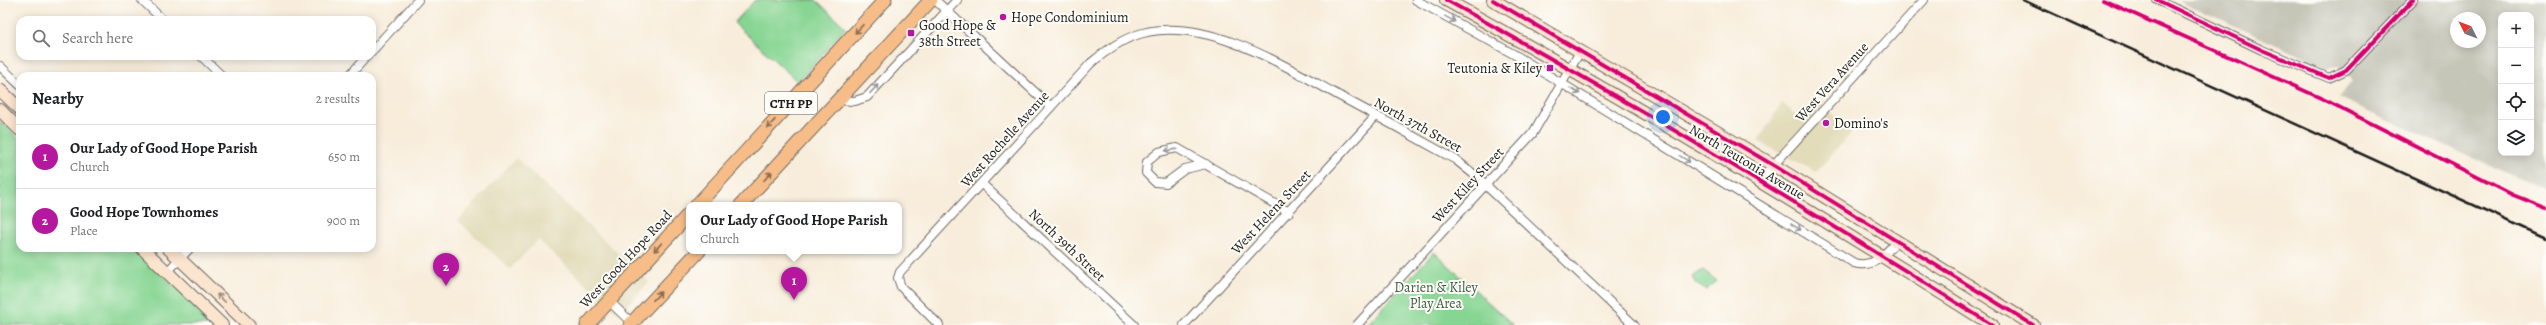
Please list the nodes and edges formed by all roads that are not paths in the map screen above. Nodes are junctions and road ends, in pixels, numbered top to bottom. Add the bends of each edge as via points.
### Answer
1 (142, 0) edge
2 (418, 0) edge
3 (886, 0) edge
4 (931, 0) edge
5 (935, 0) edge
6 (957, 0) edge
7 (1416, 0) edge
8 (1446, 0) edge
9 (1493, 0) edge
10 (1924, 0) edge
11 (2157, 0) edge
12 (2412, 0) edge
13 (947, 11) junction
14 (159, 16) edge
15 (1144, 33) joint
16 (376, 47) edge
17 (1581, 50) junction
18 (205, 60) edge
19 (363, 60) edge
20 (0, 66) edge
21 (1570, 68) junction
22 (218, 72) edge
23 (353, 72) edge
24 (16, 81) edge
25 (1562, 83) junction
26 (0, 90) edge
27 (838, 100) junction
28 (16, 105) edge
29 (1051, 107) junction
30 (0, 110) edge
31 (1376, 116) junction
32 (16, 125) edge
33 (1206, 164) junction
34 (1773, 165) junction
35 (1758, 182) junction
36 (982, 184) junction
37 (1486, 185) junction
38 (700, 202) edge
39 (744, 202) edge
40 (1289, 212) junction
41 (686, 217) edge
42 (1898, 240) junction
43 (146, 252) edge
44 (172, 252) edge
45 (186, 252) edge
46 (696, 254) edge
47 (1883, 256) junction
48 (180, 259) junction
49 (167, 272) junction
50 (609, 301) junction
51 (632, 324) edge
52 (222, 325) edge
53 (249, 325) edge
54 (587, 325) edge
55 (939, 325) edge
56 (1134, 325) edge
57 (1184, 325) edge
58 (1357, 325) edge
59 (1634, 325) edge
60 (1992, 325) edge
61 (2033, 325) edge

1 - 14 street
2 - 16 street
3 -> 38 main road, CTH PP
4 - 27 main road, CTH PP
5 - 13 street
6 - 13 street
7 -> 25 street, North Teutonia Avenue
8 - 21 main road, North Teutonia Avenue
9 - 17 main road, North Teutonia Avenue
10 - 34 street, West Vera Avenue
11 - 12 street via 2322,77 2332,77 2346,70
27 -> 13 street via 854,101 867,96
13 - 29 street
15 - 29 street, West Rochelle Avenue via 1116,43 1091,62
15 - 31 street, North 37th Street via 1173,31 1206,34 1263,55
17 - 21 street, West Kiley Street
17 - 34 main road, North Teutonia Avenue
18 - 22 street
19 - 23 street
20 - 24 street
21 - 25 street, West Kiley Street
21 - 35 main road, North Teutonia Avenue
25 - 37 street, West Kiley Street via 1533,133
25 -> 47 street, North Teutonia Avenue via 1854,263 1864,266
26 - 28 main road
39 -> 27 main road, CTH PP
29 - 36 street, West Rochelle Avenue
30 - 32 main road
31 - 37 street, North 37th Street via 1456,160
31 - 40 street, West Helena Street
33 -> 33 street via 1177,148 1159,152 1148,162 1146,173 1155,182 1166,183 1185,169
33 - 40 street
34 - 35 street, West Vera Avenue
34 - 42 main road, North Teutonia Avenue
35 - 47 main road, North Teutonia Avenue
36 - 55 street, West Rochelle Avenue via 907,264 898,278 907,295
36 - 56 street, North 39th Street
37 - 58 street, West Kiley Street
37 - 59 street, North 37th Street
40 - 57 street, West Helena Street
41 -> 50 main road, West Good Hope Road
42 - 47 street
42 - 61 main road, North Teutonia Avenue
43 - 49 main road
44 - 48 main road
45 - 48 street
51 -> 46 main road
47 - 60 main road, North Teutonia Avenue
48 - 49 street
53 -> 48 main road
49 - 52 main road
50 - 51 street
50 - 54 main road, West Good Hope Road

